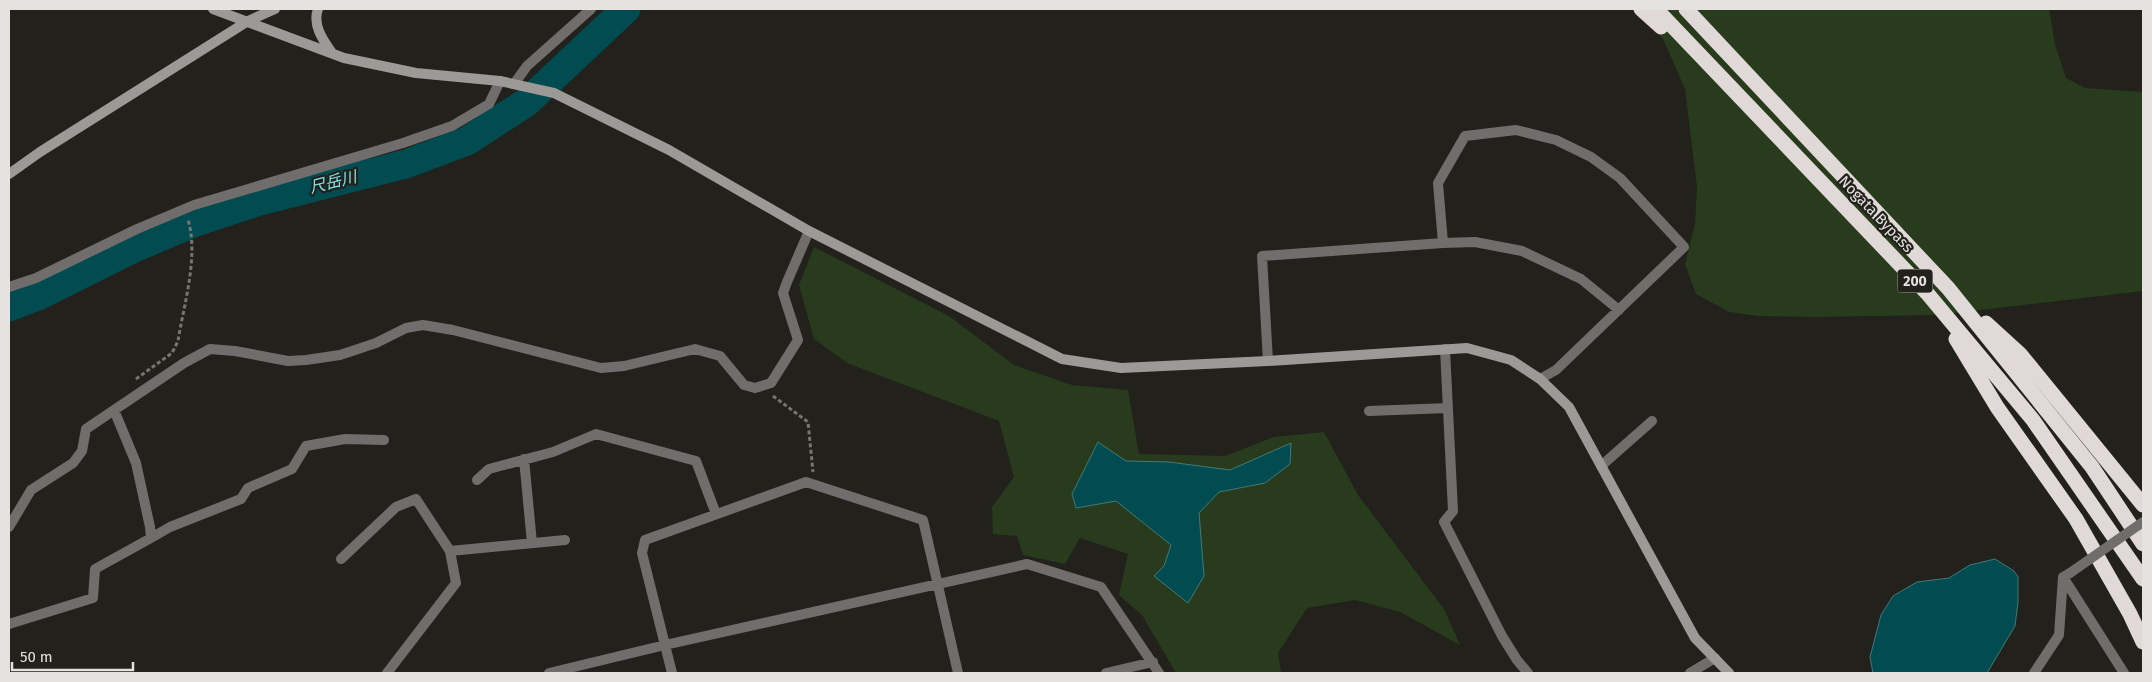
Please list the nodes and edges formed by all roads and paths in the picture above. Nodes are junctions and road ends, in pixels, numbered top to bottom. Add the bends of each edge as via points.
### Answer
1 (213, 9) edge
2 (275, 9) edge
3 (318, 9) edge
4 (591, 9) edge
5 (1641, 9) edge
6 (1656, 9) edge
7 (1686, 9) edge
8 (1696, 9) edge
9 (248, 21) junction
10 (332, 53) junction
11 (500, 81) junction
12 (516, 84) junction
13 (1758, 86) junction
14 (1737, 95) junction
15 (9, 174) edge
16 (809, 231) junction
17 (193, 233) dead end
18 (1443, 244) junction
19 (9, 287) edge
20 (1948, 288) junction
21 (1927, 293) junction
22 (1619, 310) junction
23 (1445, 349) junction
24 (1268, 361) junction
25 (1540, 378) junction
26 (134, 382) dead end
27 (760, 387) junction
28 (1448, 408) junction
29 (114, 410) junction
30 (1369, 411) dead end
31 (1652, 421) dead end
32 (384, 440) dead end
33 (524, 459) junction
34 (1601, 466) junction
35 (477, 480) dead end
36 (814, 485) junction
37 (2143, 505) edge
38 (716, 514) junction
39 (2143, 522) edge
40 (9, 527) edge
41 (150, 538) junction
42 (565, 540) dead end
43 (532, 543) junction
44 (2143, 544) edge
45 (450, 551) junction
46 (341, 559) dead end
47 (2066, 575) junction
48 (2143, 578) edge
49 (938, 584) junction
50 (9, 624) edge
51 (2143, 642) edge
52 (665, 645) junction
53 (1715, 658) junction
54 (1153, 662) junction
55 (387, 673) edge
56 (549, 673) edge
57 (672, 673) edge
58 (958, 673) edge
59 (1106, 673) edge
60 (1159, 673) edge
61 (1528, 673) edge
62 (1690, 673) edge
63 (1729, 673) edge
64 (2034, 673) edge
65 (2124, 673) edge

1 - 9 street
2 - 9 street
3 - 10 street via 319,34
4 - 12 street via 527,66
5 - 14 highway
6 - 14 highway, Nogata Bypass / 200
7 - 13 highway, Nogata Bypass / 200
8 - 13 highway
9 - 10 street
9 - 15 street
10 - 11 street via 416,73
11 - 12 street
11 - 19 street via 489,104 452,126 194,205 36,278
12 - 16 street via 554,93 669,150
13 - 20 highway, Nogata Bypass / 200
14 - 21 highway, Nogata Bypass / 200
16 - 24 street via 1062,359 1121,368
16 - 27 street via 784,294 798,340 771,383
17 - 26 path via 178,341 172,353 139,375
18 - 22 street via 1475,242 1522,251 1581,279
18 - 22 street via 1438,183 1465,136 1516,130 1556,140 1591,157 1620,178 1684,247
18 - 24 street via 1262,256
20 - 37 highway via 2020,354
20 - 44 highway, Nogata Bypass / 200 via 2092,467
21 - 48 highway, Nogata Bypass / 200 via 2033,420
21 - 51 highway via 1997,406 2076,519
22 - 25 street via 1556,370
23 - 24 street
23 - 25 street via 1467,348 1511,360
23 - 28 street
25 - 34 street via 1568,407
27 - 29 street via 744,385 720,356 695,349 624,366 601,368 423,325 406,328 376,343 340,355 306,360 210,350 184,363
27 - 36 path via 808,422
28 - 30 street
28 - 61 street via 1453,511 1444,522 1502,636
29 - 40 street via 86,429 82,451 73,463 31,490
29 - 41 street via 136,463
31 - 34 street
32 - 41 street via 345,438 306,446 292,469 248,488 241,499
33 - 35 street via 489,469
33 - 38 street via 553,452 596,434 696,461
33 - 43 street
34 - 53 street via 1695,638
36 - 38 street via 806,482
36 - 49 street via 923,520
38 - 52 street via 645,540 642,553
39 - 47 street, bridge
41 - 50 street via 95,568 93,598
42 - 43 street
43 - 45 street
45 - 46 street via 416,499 396,508
45 - 55 street via 456,583
47 - 64 street via 2059,635
47 - 65 street
49 - 52 street
49 - 54 street via 1027,564 1101,587
49 - 58 street
52 - 56 street
52 - 57 street
53 - 62 street
53 - 63 street
54 - 59 street
54 - 60 street

